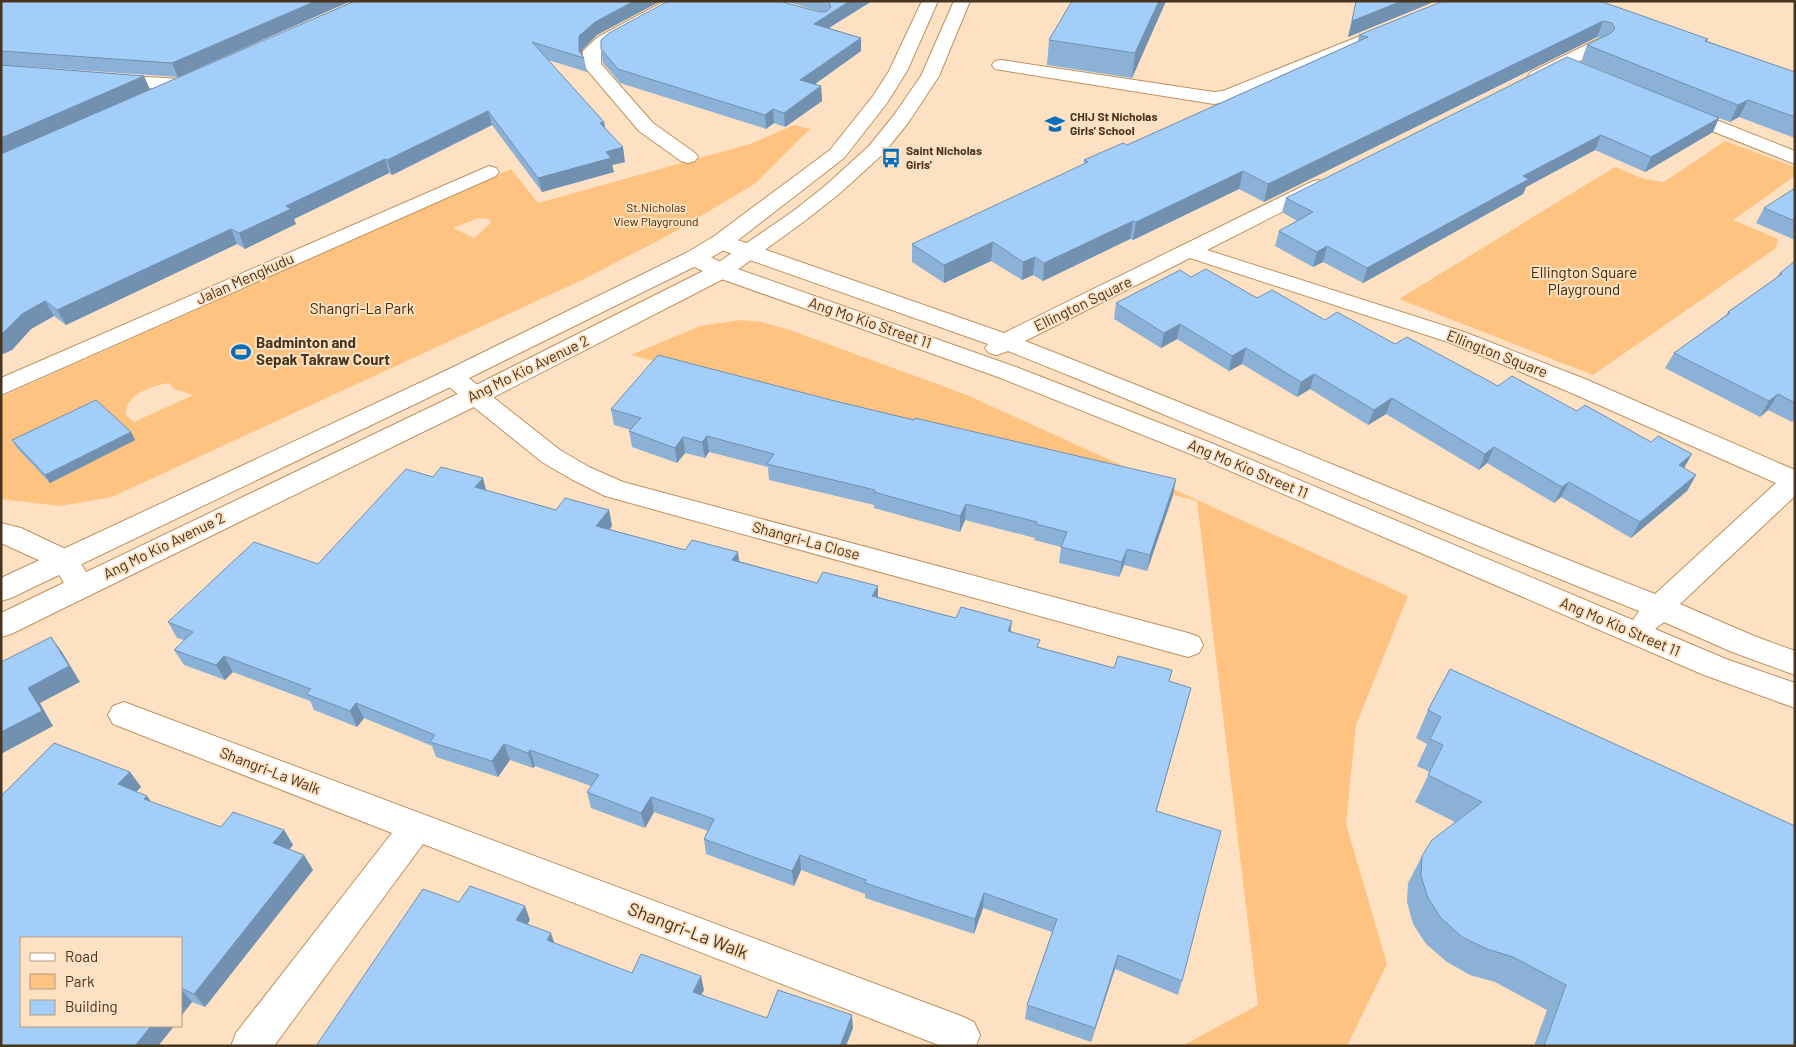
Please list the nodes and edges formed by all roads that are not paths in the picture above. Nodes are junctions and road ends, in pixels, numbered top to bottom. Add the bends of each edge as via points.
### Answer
1 (678, 1) edge
2 (930, 1) edge
3 (962, 1) edge
4 (1383, 32) edge
5 (1598, 44) edge
6 (1562, 63) junction
7 (1001, 65) dead end
8 (1587, 74) edge
9 (200, 77) edge
10 (96, 78) edge
11 (1522, 83) edge
12 (182, 86) junction
13 (146, 102) edge
14 (1668, 107) edge
15 (688, 157) dead end
16 (1795, 158) edge
17 (489, 172) dead end
18 (1338, 176) edge
19 (721, 242) junction
20 (1189, 251) junction
21 (747, 253) junction
22 (694, 258) junction
23 (721, 271) junction
24 (1005, 342) junction
25 (979, 362) junction
26 (452, 377) junction
27 (1, 387) edge
28 (474, 396) junction
29 (1795, 481) edge
30 (1, 534) edge
31 (64, 560) junction
32 (81, 586) junction
33 (1, 590) edge
34 (1659, 607) junction
35 (1, 626) edge
36 (1636, 634) junction
37 (1188, 645) dead end
38 (1795, 663) edge
39 (1795, 696) edge
40 (124, 715) dead end
41 (416, 827) junction
42 (961, 1034) dead end
43 (250, 1046) edge

1 - 15 street via 604,40 592,51 592,65 646,127
2 - 19 street, Ang Mo Kio Avenue 2 via 898,71 837,154
3 - 21 street, Ang Mo Kio Avenue 2 via 930,76 876,150 832,190
4 - 7 street via 1227,96 1214,98
5 - 6 street
6 - 8 street
6 - 11 street
9 - 12 street
10 - 12 street
12 - 13 street
14 - 16 street
17 - 27 street, Jalan Mengkudu
18 - 20 street, Ellington Square
19 - 21 street, Ang Mo Kio Street 11
19 - 22 street, Ang Mo Kio Avenue 2
20 - 24 street, Ellington Square
20 - 29 street, Ellington Square via 1456,337 1576,385
21 - 23 street, Ang Mo Kio Avenue 2
21 - 24 street, Ang Mo Kio Street 11
22 - 23 street, Ang Mo Kio Street 11
22 - 26 street, Ang Mo Kio Avenue 2
23 - 25 street, Ang Mo Kio Street 11
23 - 28 street, Ang Mo Kio Avenue 2
24 - 25 street, Ellington Square
24 - 34 street, Ang Mo Kio Street 11 via 1176,408 1495,543
25 - 36 street, Ang Mo Kio Street 11 via 1202,449
26 - 28 street, Shangri-La Close
26 - 31 street, Ang Mo Kio Avenue 2
28 - 32 street, Ang Mo Kio Avenue 2
28 - 37 street, Shangri-La Close via 551,456 614,489
29 - 34 street, Ellington Square
30 - 31 street via 11,535
31 - 32 street
31 - 33 street, Ang Mo Kio Avenue 2
32 - 35 street, Ang Mo Kio Avenue 2
34 - 36 street, Ellington Square
34 - 38 street, Ang Mo Kio Street 11
36 - 39 street, Ang Mo Kio Street 11
40 - 41 street, Shangri-La Walk
41 - 42 street, Shangri-La Walk
41 - 43 street

